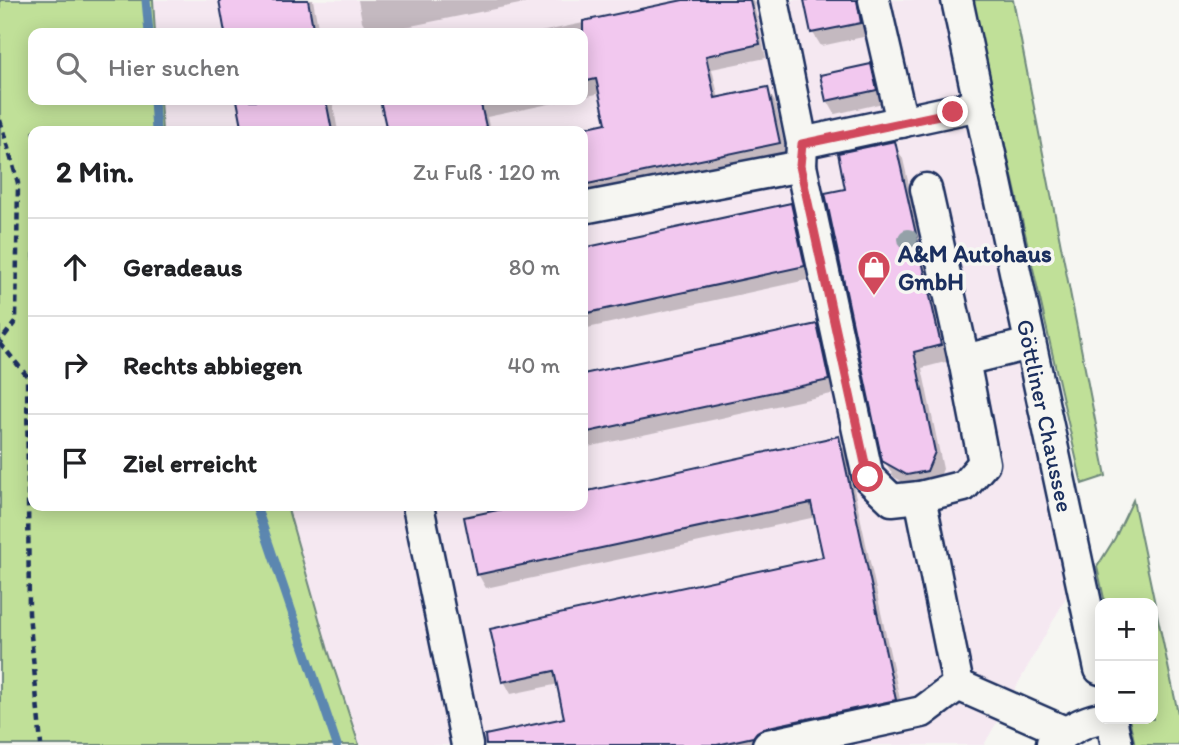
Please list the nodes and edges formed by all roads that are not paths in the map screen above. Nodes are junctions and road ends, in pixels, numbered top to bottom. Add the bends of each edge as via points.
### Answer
1 (773, 0) edge
2 (874, 0) edge
3 (957, 0) edge
4 (979, 105) junction
5 (902, 122) junction
6 (801, 155) junction
7 (926, 189) dead end
8 (588, 207) edge
9 (1030, 344) junction
10 (964, 360) junction
11 (920, 497) junction
12 (419, 511) edge
13 (1098, 661) edge
14 (958, 685) junction
15 (1095, 719) edge
16 (1112, 724) edge
17 (1058, 738) edge
18 (467, 745) edge
19 (768, 745) edge
20 (1117, 745) edge

1 - 6 street
2 - 5 street
3 - 4 street, Göttliner Chaussee
4 - 5 street
4 - 9 street, Göttliner Chaussee
5 - 6 street
6 - 8 street
6 - 11 street via 868,477 892,500
7 - 10 street
9 - 10 street
9 - 13 street, Göttliner Chaussee
10 - 11 street via 984,463 964,486
11 - 14 street
12 - 18 street
14 - 17 street
14 - 19 street via 922,712
15 - 17 street
16 - 20 street

